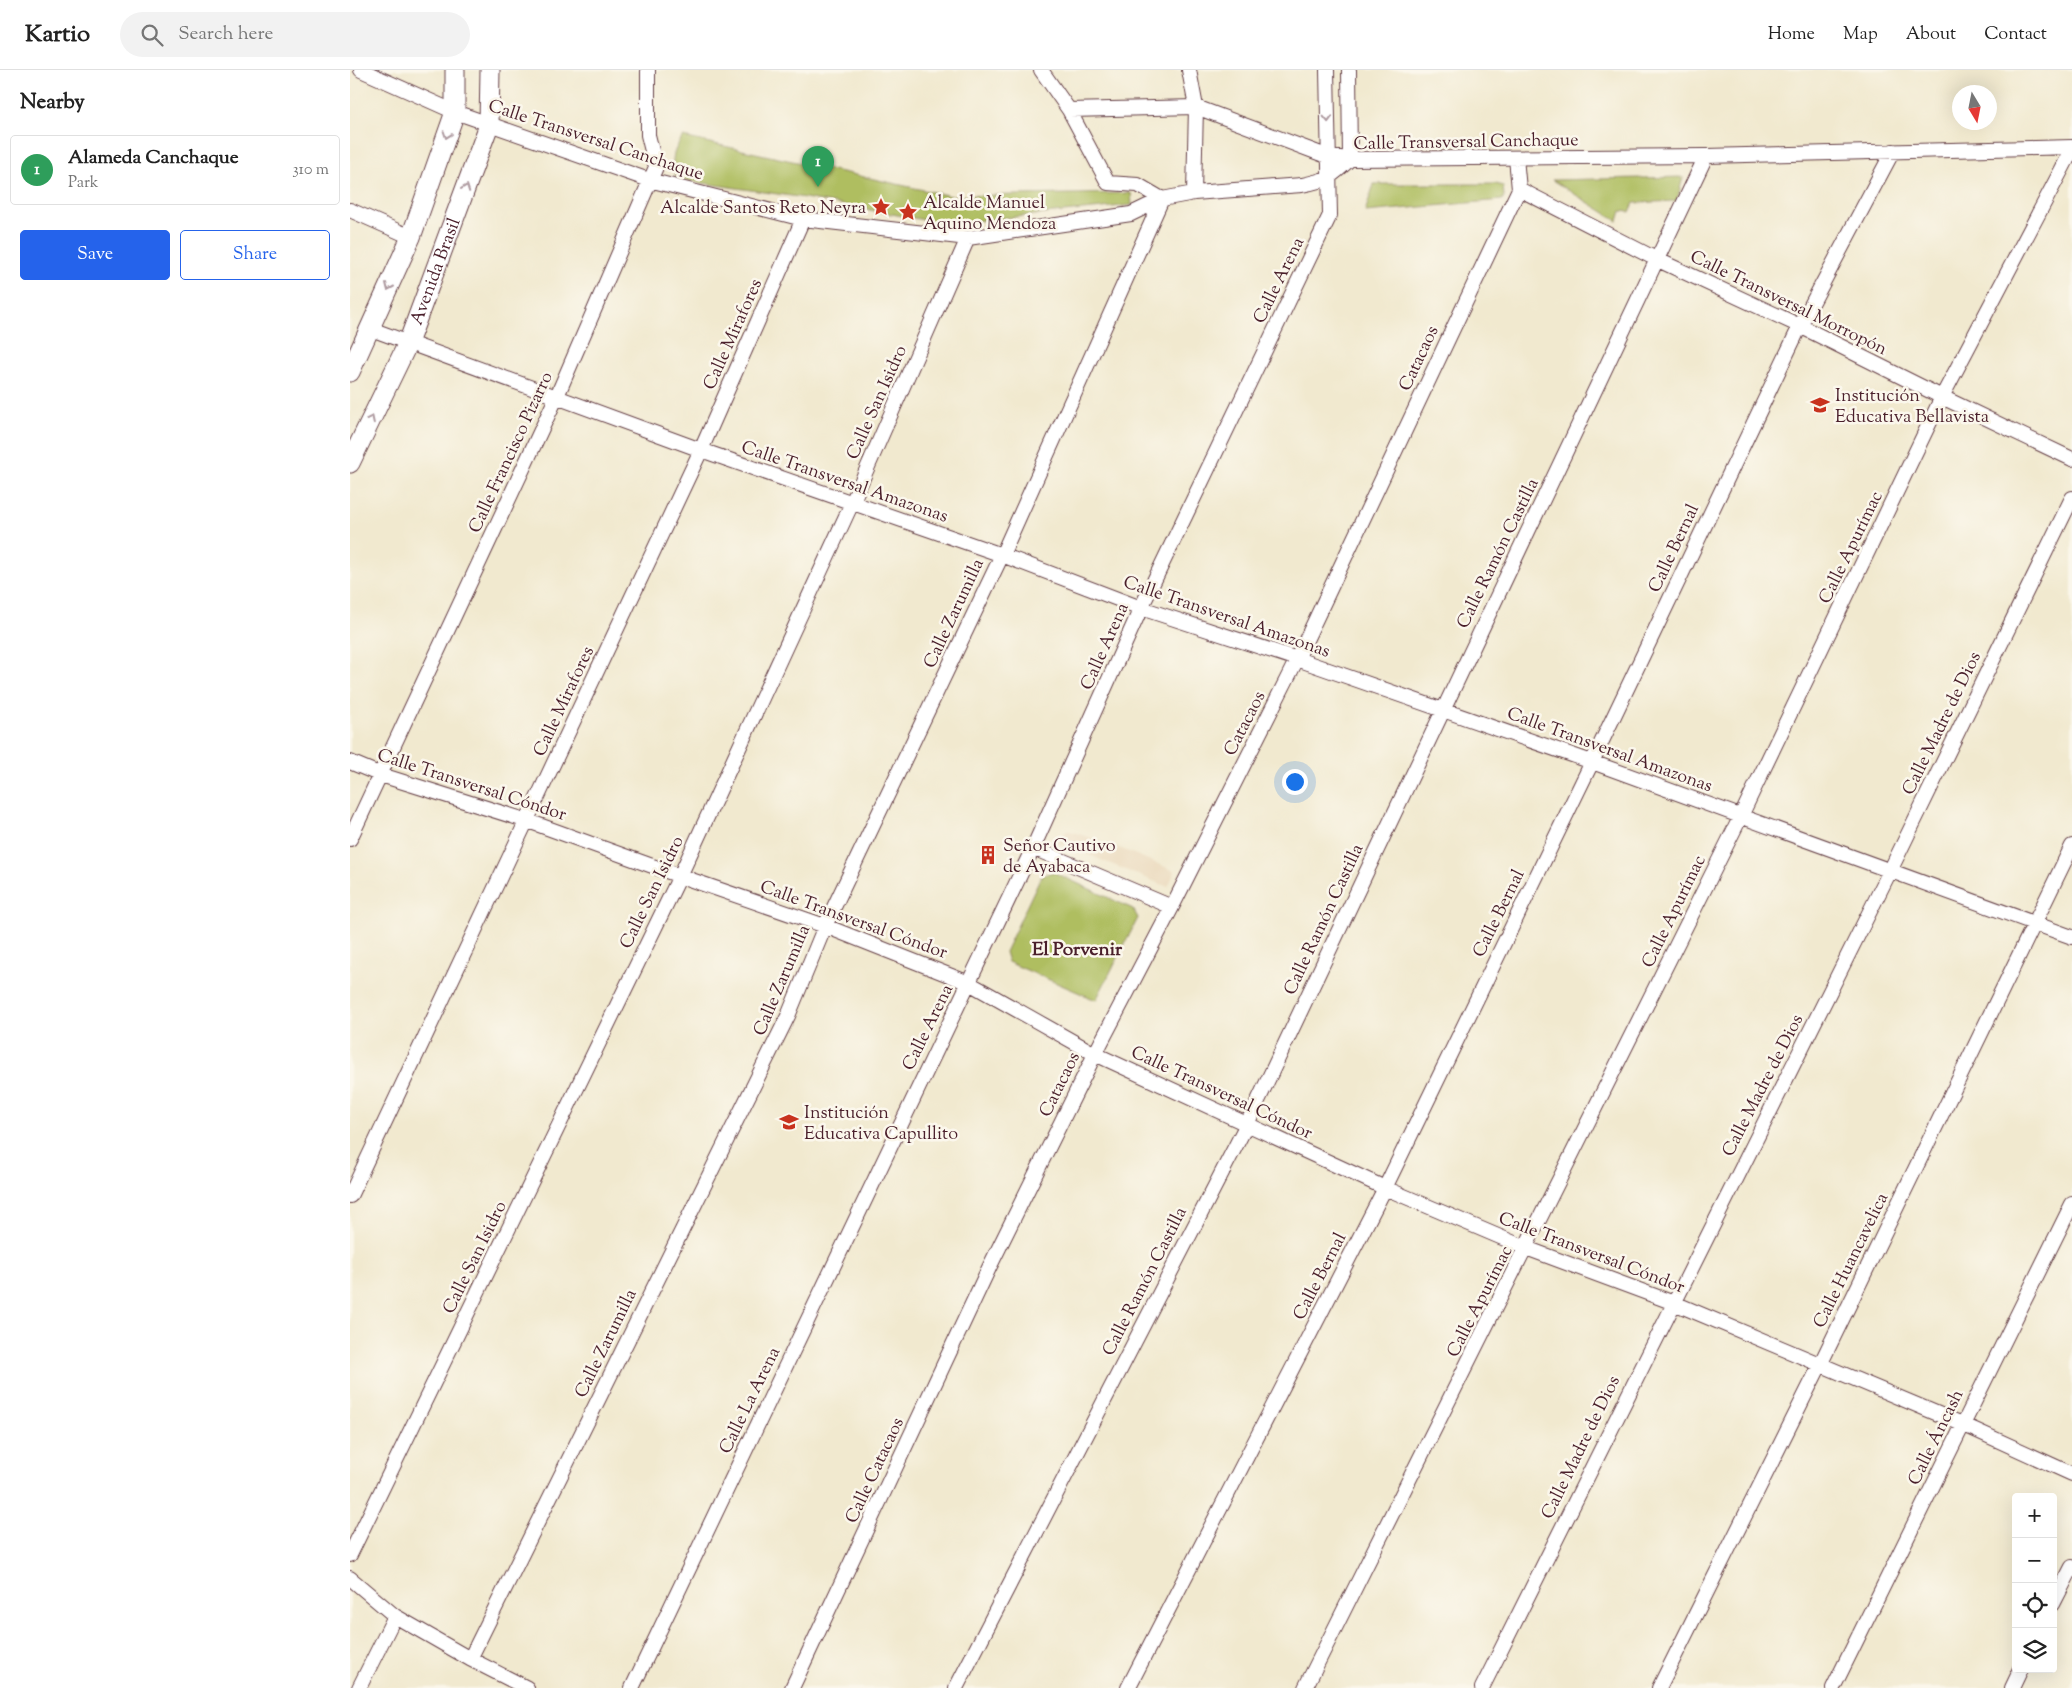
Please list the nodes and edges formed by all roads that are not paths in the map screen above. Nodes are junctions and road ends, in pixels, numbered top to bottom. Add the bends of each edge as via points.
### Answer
1 (361, 70) edge
2 (455, 70) edge
3 (490, 70) edge
4 (648, 70) edge
5 (1041, 70) edge
6 (1189, 70) edge
7 (1327, 70) edge
8 (1349, 70) edge
9 (1196, 107) junction
10 (1069, 110) junction
11 (455, 112) junction
12 (489, 125) junction
13 (2072, 149) edge
14 (1893, 152) junction
15 (1706, 156) junction
16 (1329, 157) junction
17 (1350, 158) junction
18 (1516, 158) junction
19 (1330, 178) junction
20 (649, 180) junction
21 (1519, 189) junction
22 (1194, 193) junction
23 (1162, 199) junction
24 (350, 210) edge
25 (804, 219) junction
26 (412, 237) junction
27 (968, 238) junction
28 (1658, 260) junction
29 (1800, 326) junction
30 (370, 329) junction
31 (408, 344) junction
32 (350, 372) edge
33 (557, 396) junction
34 (1942, 397) junction
35 (701, 450) junction
36 (2072, 458) edge
37 (350, 463) edge
38 (2072, 498) edge
39 (852, 503) junction
40 (1002, 554) junction
41 (1141, 608) junction
42 (1297, 658) junction
43 (1443, 709) junction
44 (350, 762) edge
45 (1592, 762) junction
46 (381, 775) junction
47 (1741, 816) junction
48 (528, 821) junction
49 (350, 839) edge
50 (2072, 846) edge
51 (1034, 848) junction
52 (1891, 869) junction
53 (680, 876) junction
54 (1172, 907) junction
55 (2033, 923) junction
56 (825, 926) junction
57 (2072, 937) edge
58 (969, 983) junction
59 (1095, 1054) junction
60 (1247, 1124) junction
61 (899, 1129) joint
62 (1385, 1188) junction
63 (350, 1196) edge
64 (2072, 1204) edge
65 (1526, 1248) junction
66 (989, 1268) joint
67 (1674, 1302) junction
68 (1820, 1365) junction
69 (1962, 1424) junction
70 (2072, 1474) edge
71 (350, 1555) edge
72 (2072, 1567) edge
73 (350, 1578) edge
74 (2057, 1596) edge
75 (395, 1616) junction
76 (470, 1659) junction
77 (2019, 1673) edge
78 (359, 1688) edge
79 (527, 1688) edge
80 (632, 1688) edge
81 (792, 1688) edge
82 (956, 1688) edge
83 (1128, 1688) edge
84 (1305, 1688) edge
85 (1482, 1688) edge
86 (1659, 1688) edge
87 (1833, 1688) edge
88 (2012, 1688) edge

1 - 11 street, Calle Transversal Canchaque
2 - 11 street, Avenida Brasil
3 - 12 street, Avenida Brasil
4 - 20 street, Calle Francisco Pizarro via 648,135 656,167
5 - 10 street
6 - 9 street
7 -> 16 street, Calle Arena
8 - 17 street
9 - 10 street
9 - 16 street
9 - 22 street
10 - 23 street via 1108,183 1138,184
11 - 12 street, Calle Transversal Canchaque
11 -> 26 street, Avenida Brasil
12 - 20 street, Calle Transversal Canchaque
31 -> 12 street, Avenida Brasil
13 - 14 street, Calle Transversal Canchaque
13 - 34 street, Calle Apurímac
14 - 15 street, Calle Transversal Canchaque
14 - 29 street, Calle Bernal
15 - 18 street, Calle Transversal Canchaque
15 - 28 street, Calle Ramón Castilla
16 - 17 street
16 - 19 street, Calle Arena
17 - 18 street, Calle Transversal Canchaque
17 - 19 street, Calle Transversal Canchaque
18 - 21 street
19 - 22 street, Calle Transversal Canchaque via 1302,185
19 - 41 street, Calle Arena via 1330,215
20 - 25 street, Calle Transversal Canchaque
20 - 33 street, Calle Francisco Pizarro
21 - 28 street, Calle Transversal Morropón
21 - 42 street, Catacaos
22 - 23 street, Calle Transversal Canchaque
23 - 27 street, Calle Transversal Canchaque via 1130,214
23 - 40 street, Calle Zarumilla
24 - 26 street
25 - 27 street, Calle Transversal Canchaque
25 - 35 street, Calle Mirafores
26 -> 30 street, Avenida Brasil
27 - 39 street, Calle San Isidro
28 - 29 street, Calle Transversal Morropón
28 - 43 street, Calle Ramón Castilla
29 - 34 street, Calle Transversal Morropón
29 - 45 street, Calle Bernal
30 - 31 street, Calle Transversal Amazonas
30 - 32 street, Avenida Brasil
31 - 33 street, Calle Transversal Amazonas
37 -> 31 street, Avenida Brasil
33 - 35 street, Calle Transversal Amazonas
33 - 46 street, Calle Francisco Pizarro
34 - 36 street, Calle Transversal Morropón
34 - 47 street, Calle Apurímac
35 - 39 street, Calle Transversal Amazonas
35 - 48 street, Calle Mirafores
38 - 52 street, Calle Madre de Dios
39 - 40 street, Calle Transversal Amazonas
39 - 53 street, Calle San Isidro
40 - 41 street, Calle Transversal Amazonas
40 - 56 street, Calle Zarumilla
41 - 42 street, Calle Transversal Amazonas
41 - 51 street, Calle Arena
42 - 43 street, Calle Transversal Amazonas
42 - 54 street, Catacaos
43 - 45 street, Calle Transversal Amazonas
43 - 60 street, Calle Ramón Castilla
44 - 46 street, Calle Transversal Cóndor
45 - 47 street, Calle Transversal Amazonas
45 - 62 street, Calle Bernal
46 - 48 street, Calle Transversal Cóndor
46 - 49 street, Calle Francisco Pizarro
47 - 52 street, Calle Transversal Amazonas
47 - 65 street, Calle Apurímac
48 - 53 street, Calle Transversal Cóndor
48 - 63 street, Calle Mirafores
50 - 55 street, Calle Huancavelica
51 - 54 street
51 - 58 street, Calle Arena
52 - 55 street, Calle Transversal Amazonas
52 - 67 street, Calle Madre de Dios
53 - 56 street, Calle Transversal Cóndor
53 - 71 street, Calle San Isidro
54 - 59 street, Catacaos
55 - 57 street, Calle Transversal Amazonas
55 - 68 street, Calle Huancavelica
56 - 58 street, Calle Transversal Cóndor
56 - 76 street, Calle Zarumilla via 788,1016
58 - 59 street, Calle Transversal Cóndor
58 - 61 street, Calle Arena
59 - 60 street, Calle Transversal Cóndor
59 - 66 street, Catacaos
60 - 62 street, Calle Transversal Cóndor
60 - 82 street, Calle Ramón Castilla
61 - 80 street, Calle La Arena
62 - 65 street, Calle Transversal Cóndor
62 - 83 street, Calle Bernal
64 - 69 street, Calle Áncash
65 - 67 street, Calle Transversal Cóndor
65 - 84 street, Calle Apurímac
66 - 81 street, Calle Catacaos
67 - 68 street, Calle Transversal Cóndor
67 - 85 street, Calle Madre de Dios
68 - 69 street, Calle Transversal Cóndor
68 - 86 street, Calle Huancavelica
69 - 70 street, Calle Transversal Cóndor
69 - 87 street, Calle Áncash
72 - 74 street
73 - 75 street
75 - 76 street
75 - 78 street
76 - 79 street
77 - 88 street

